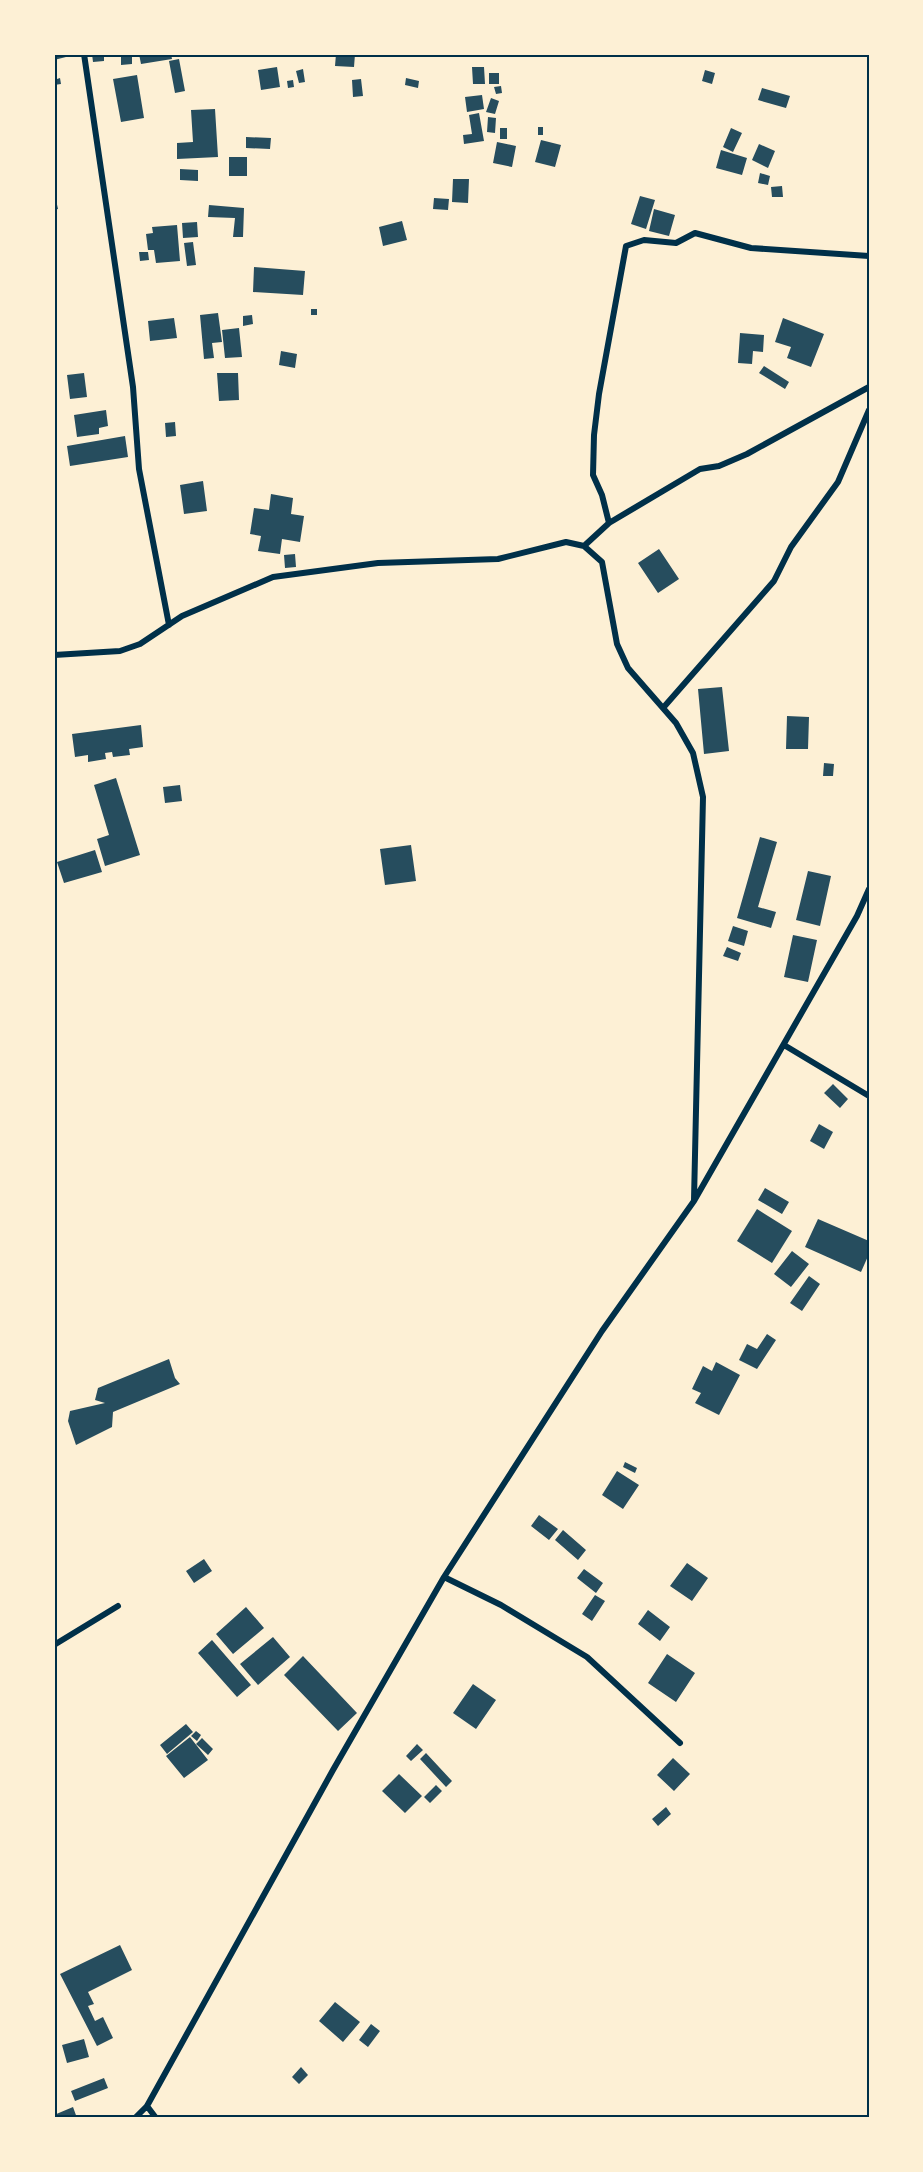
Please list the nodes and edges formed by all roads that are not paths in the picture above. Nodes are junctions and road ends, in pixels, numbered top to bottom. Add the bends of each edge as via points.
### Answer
1 (84, 54) edge
2 (869, 256) edge
3 (869, 387) edge
4 (869, 410) edge
5 (609, 523) junction
6 (584, 546) junction
7 (169, 624) junction
8 (54, 656) edge
9 (663, 708) junction
10 (869, 889) edge
11 (784, 1044) junction
12 (869, 1096) edge
13 (694, 1200) junction
14 (444, 1577) junction
15 (118, 1606) dead end
16 (54, 1645) edge
17 (680, 1743) dead end
18 (147, 2106) junction
19 (135, 2118) edge
20 (156, 2118) edge

1 - 7 street via 133,387 139,469
2 - 5 street via 751,248 695,233 676,243 644,240 626,246 594,435 593,475
3 - 5 street via 747,454 700,469
4 - 9 street via 838,482 791,548 774,581
5 - 6 street
6 - 7 street via 566,542 498,560 378,563 273,577
6 - 9 street via 602,562 616,644 628,668
7 - 8 street via 140,644 120,651
9 - 13 street via 693,753 703,797
10 - 11 street
11 - 12 street
11 - 13 street
13 - 14 street via 602,1331
14 - 17 street via 501,1605 587,1657
14 - 18 street
15 - 16 street
18 - 19 street
18 - 20 street

